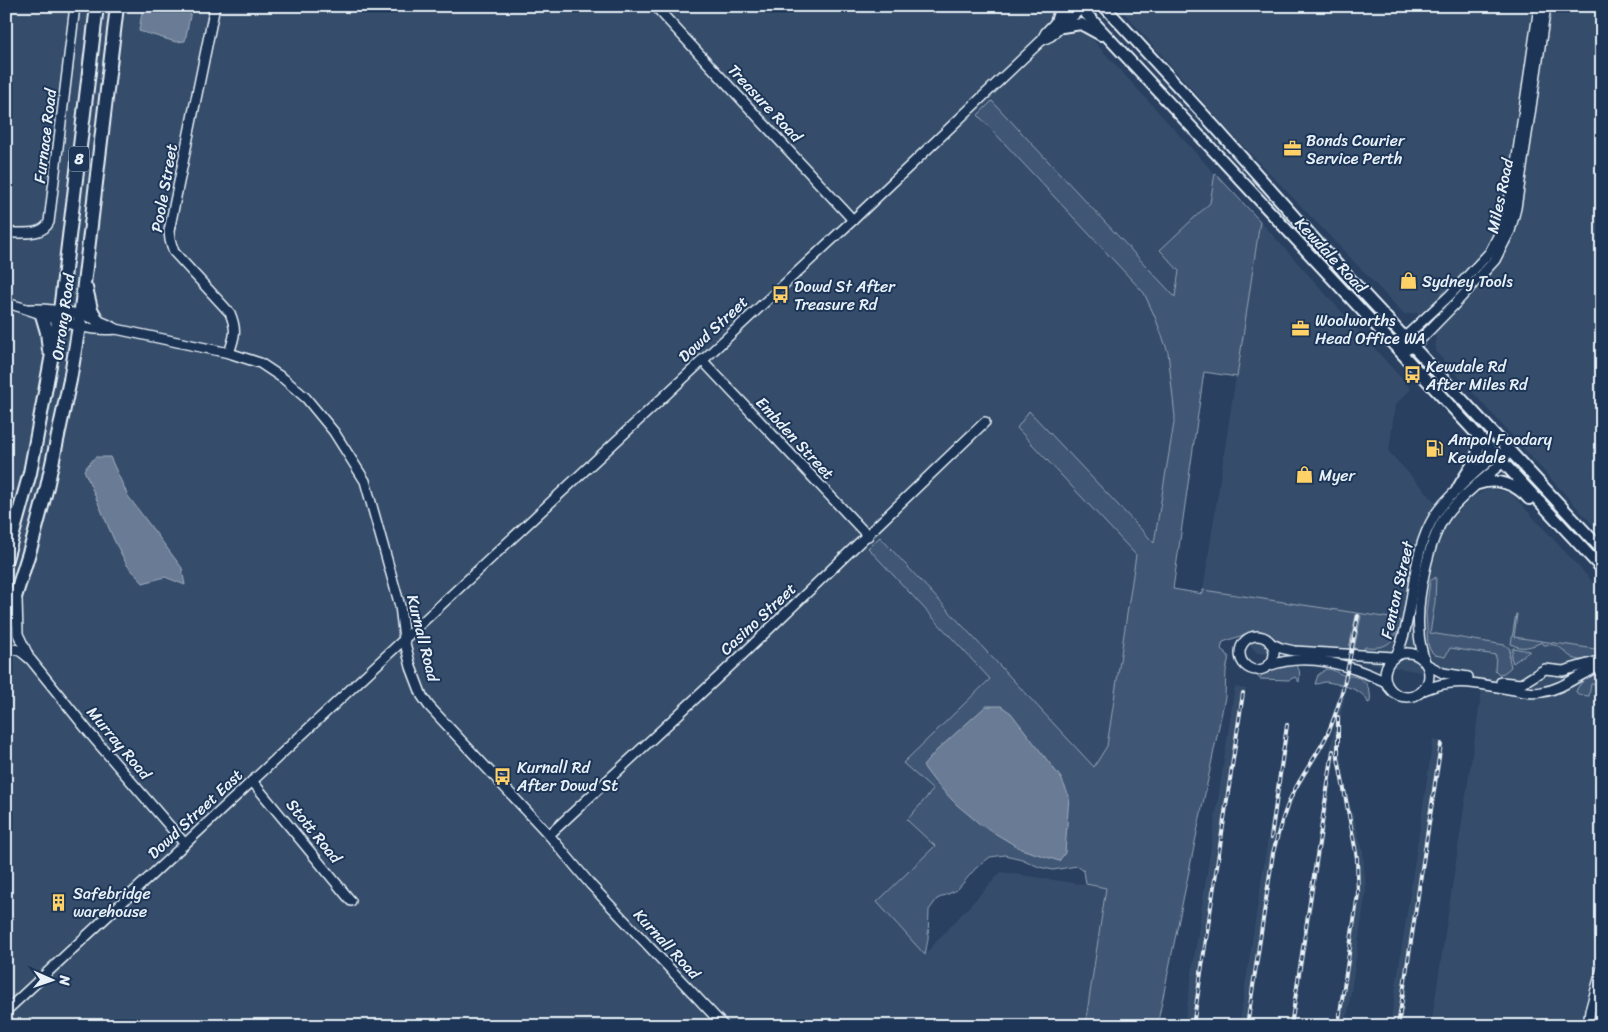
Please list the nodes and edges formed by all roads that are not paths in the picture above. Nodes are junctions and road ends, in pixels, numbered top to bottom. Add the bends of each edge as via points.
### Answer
1 (75, 6) edge
2 (97, 6) edge
3 (117, 6) edge
4 (215, 6) edge
5 (655, 6) edge
6 (1061, 6) edge
7 (1104, 6) edge
8 (1539, 6) edge
9 (1546, 6) edge
10 (1079, 7) edge
11 (1059, 25) junction
12 (1108, 39) junction
13 (853, 220) junction
14 (1307, 230) junction
15 (6, 233) edge
16 (1296, 240) junction
17 (84, 281) junction
18 (6, 303) edge
19 (29, 308) junction
20 (42, 315) junction
21 (59, 316) junction
22 (97, 320) junction
23 (80, 321) junction
24 (116, 329) junction
25 (1405, 337) junction
26 (1413, 347) junction
27 (1400, 352) junction
28 (229, 353) junction
29 (702, 360) junction
30 (51, 365) junction
31 (985, 422) dead end
32 (1478, 435) junction
33 (1509, 450) junction
34 (1499, 459) junction
35 (1478, 484) junction
36 (1457, 490) junction
37 (1552, 516) junction
38 (868, 536) junction
39 (1602, 550) edge
40 (6, 559) edge
41 (1602, 569) edge
42 (18, 592) junction
43 (6, 626) edge
44 (404, 639) junction
45 (1270, 643) junction
46 (6, 652) edge
47 (1395, 657) junction
48 (31, 660) junction
49 (1602, 660) edge
50 (1426, 663) junction
51 (1268, 666) junction
52 (1602, 666) edge
53 (1386, 682) junction
54 (1424, 690) junction
55 (252, 781) junction
56 (549, 835) junction
57 (185, 844) junction
58 (351, 901) dead end
59 (1602, 968) edge
60 (6, 1011) edge
61 (1602, 1017) edge
62 (6, 1022) edge
63 (10, 1026) edge
64 (724, 1026) edge
65 (1588, 1026) edge
66 (1600, 1026) edge

1 - 15 street, Furnace Road via 50,222 39,232
2 - 21 highway, Orrong Road / 8
3 - 17 highway, Orrong Road / 8
4 - 28 street, Poole Street via 169,230 174,252 230,313 235,334
5 - 13 street, Treasure Road
6 - 11 main road
7 - 14 main road, Kewdale Road
8 - 25 street, Miles Road via 1504,224 1480,263
9 - 26 street, Miles Road via 1510,231 1495,260
10 - 11 street, Dowd Street
10 - 12 main road, Kewdale Road
11 - 12 main road via 1081,24
11 - 13 street, Dowd Street via 1046,32 1041,41
12 - 16 main road, Kewdale Road
13 - 29 street, Dowd Street
14 - 16 main road
14 - 25 main road, Kewdale Road
16 - 27 main road, Kewdale Road
17 - 22 highway
17 - 23 highway, Orrong Road / 8
18 - 19 street, Kurnall Road
19 - 20 street, Kurnall Road
19 - 21 street, Kurnall Road via 52,308
20 - 21 street, Kurnall Road
20 - 30 highway
21 - 23 street, Kurnall Road
21 - 30 highway, Orrong Road / 8
22 - 23 street, Kurnall Road
22 - 24 street, Kurnall Road
23 - 24 street, Kurnall Road via 102,330
23 - 42 highway, Orrong Road / 8 via 56,451
24 - 28 street, Kurnall Road
25 - 26 main road, Kewdale Road
25 - 27 street, Miles Road
26 - 27 street, Miles Road
26 - 33 main road, Kewdale Road
27 - 32 main road, Kewdale Road
28 - 44 street, Kurnall Road via 260,364 306,398 334,432 365,481 400,606
29 - 38 street, Embden Street
29 - 44 street, Dowd Street
30 - 40 highway, Orrong Road / 8 via 30,473
31 - 38 street, Casino Street
32 - 34 main road, Kewdale Road
32 - 36 main road via 1480,446 1477,456
33 - 34 street, Fenton Street
33 - 39 main road, Kewdale Road
34 - 35 street, Fenton Street
34 - 36 street, Fenton Street
34 - 37 main road, Kewdale Road
35 - 37 main road via 1495,481 1512,486
35 - 50 street, Fenton Street via 1447,514 1430,548 1418,620
36 - 47 street, Fenton Street via 1434,516 1422,543 1408,622
37 - 41 main road, Kewdale Road
38 - 56 street, Casino Street
42 - 43 highway, Orrong Road / 8
42 - 48 street, Murray Road via 18,634
44 - 55 street, Dowd Street East
44 - 56 street, Kurnall Road via 428,706
45 - 47 street via 1294,651
45 - 51 street via 1274,652
45 - 51 street via 1262,637 1251,637 1239,652 1241,662 1248,669 1257,671
46 - 48 street, Murray Road via 13,648
47 - 50 street via 1415,654
47 - 53 street via 1386,668
48 - 57 street, Murray Road
49 - 50 street via 1563,670 1545,669 1516,684 1449,675
50 - 54 street via 1430,677
51 - 53 street via 1284,660 1334,663 1357,668
52 - 54 street via 1542,692 1452,682
53 - 54 street via 1391,691 1403,698 1411,698
55 - 57 street, Dowd Street East
55 - 58 street, Stott Road
56 - 64 street, Kurnall Road via 591,885
57 - 60 street, Dowd Street East
59 - 65 street
61 - 66 street
62 - 63 street

